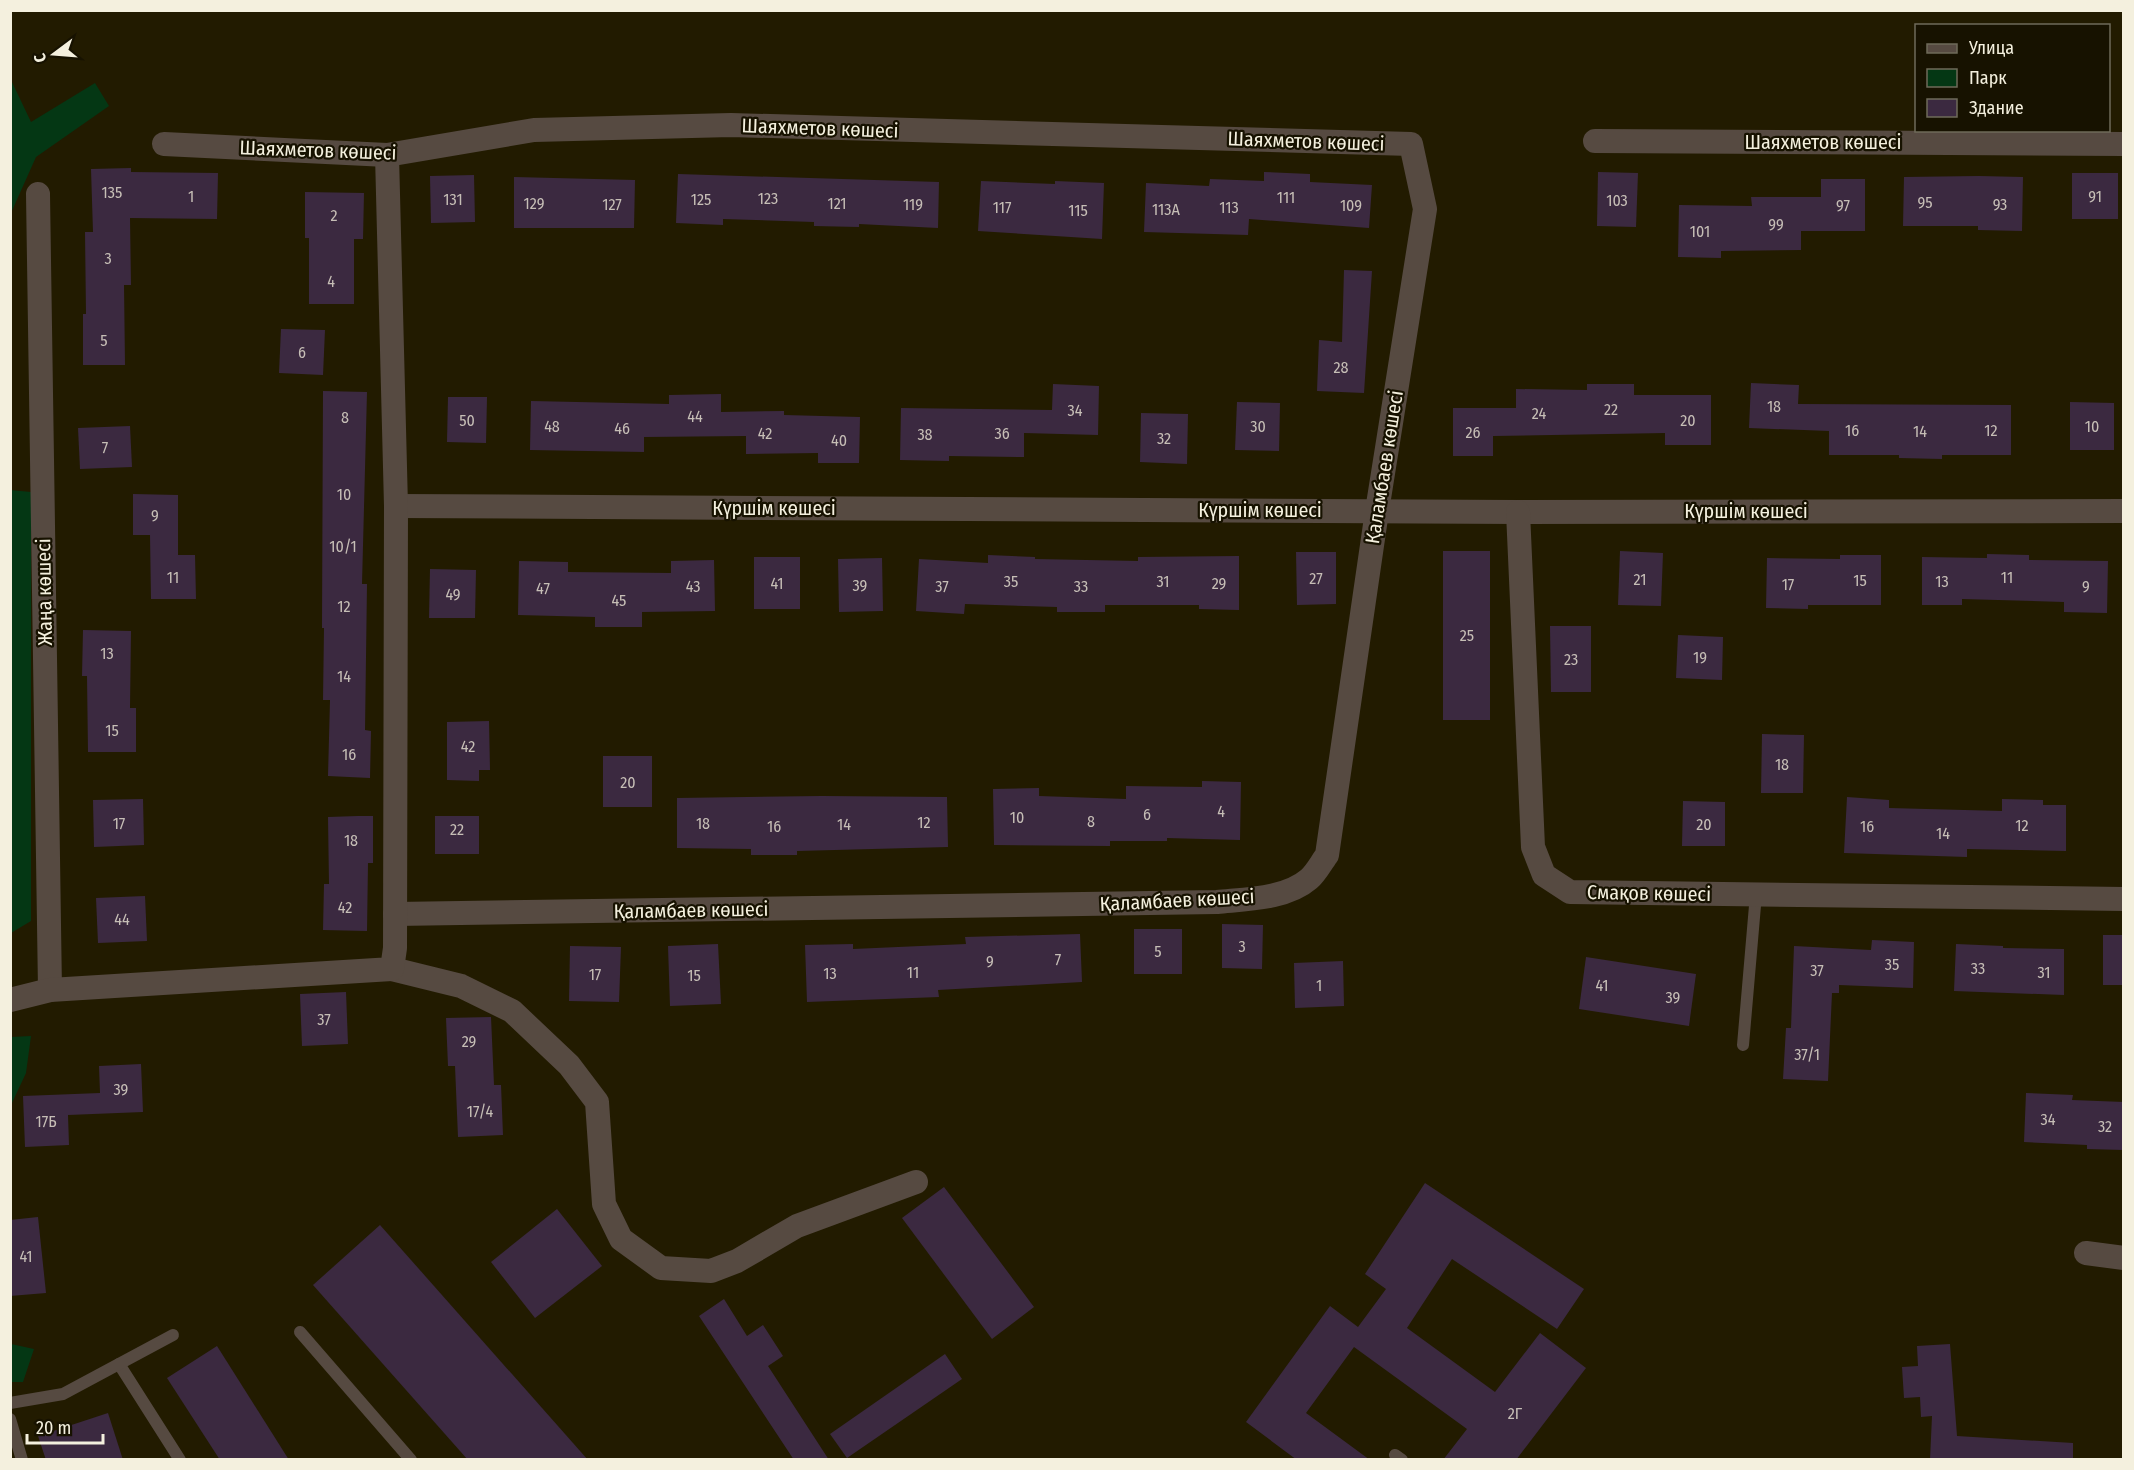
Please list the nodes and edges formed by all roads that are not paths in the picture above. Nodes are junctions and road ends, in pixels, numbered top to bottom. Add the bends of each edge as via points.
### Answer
1 (1595, 141) dead end
2 (164, 144) dead end
3 (2124, 144) edge
4 (387, 155) junction
5 (38, 194) dead end
6 (1425, 209) joint
7 (396, 506) junction
8 (1377, 511) junction
9 (2124, 511) edge
10 (1518, 512) junction
11 (1756, 894) junction
12 (2124, 899) edge
13 (395, 914) junction
14 (392, 969) junction
15 (50, 990) junction
16 (10, 1000) edge
17 (1743, 1046) dead end
18 (916, 1182) dead end
19 (2086, 1253) dead end
20 (2124, 1258) edge
21 (300, 1332) dead end
22 (173, 1335) dead end
23 (119, 1364) junction
24 (10, 1403) edge
25 (10, 1419) edge
26 (22, 1460) edge
27 (180, 1460) edge
28 (411, 1460) edge

1 - 3 street, Шаяхметов көшесі
2 - 4 street, Шаяхметов көшесі
4 - 6 street, Шаяхметов көшесі via 534,130 731,125 1411,144
4 - 7 street
5 - 15 street, Жаңа көшесі
6 - 8 street, Қаламбаев көшесі
7 - 8 street, Күршім көшесі
7 - 13 street
8 - 10 street, Күршім көшесі
8 - 13 street, Қаламбаев көшесі via 1327,855 1310,878 1290,890 1217,902
9 - 10 street, Күршім көшесі
10 - 11 street, Смақов көшесі via 1533,847 1544,875 1570,892
11 - 12 street, Смақов көшесі
11 - 17 lane
13 - 14 street
14 - 15 street
14 - 18 street via 461,986 512,1011 568,1065 597,1102 604,1204 621,1239 661,1268 711,1271 737,1261 797,1226
15 - 16 street
19 - 20 street
21 - 28 lane
22 - 23 lane
23 - 24 lane via 63,1394
23 - 27 lane
25 - 26 lane

